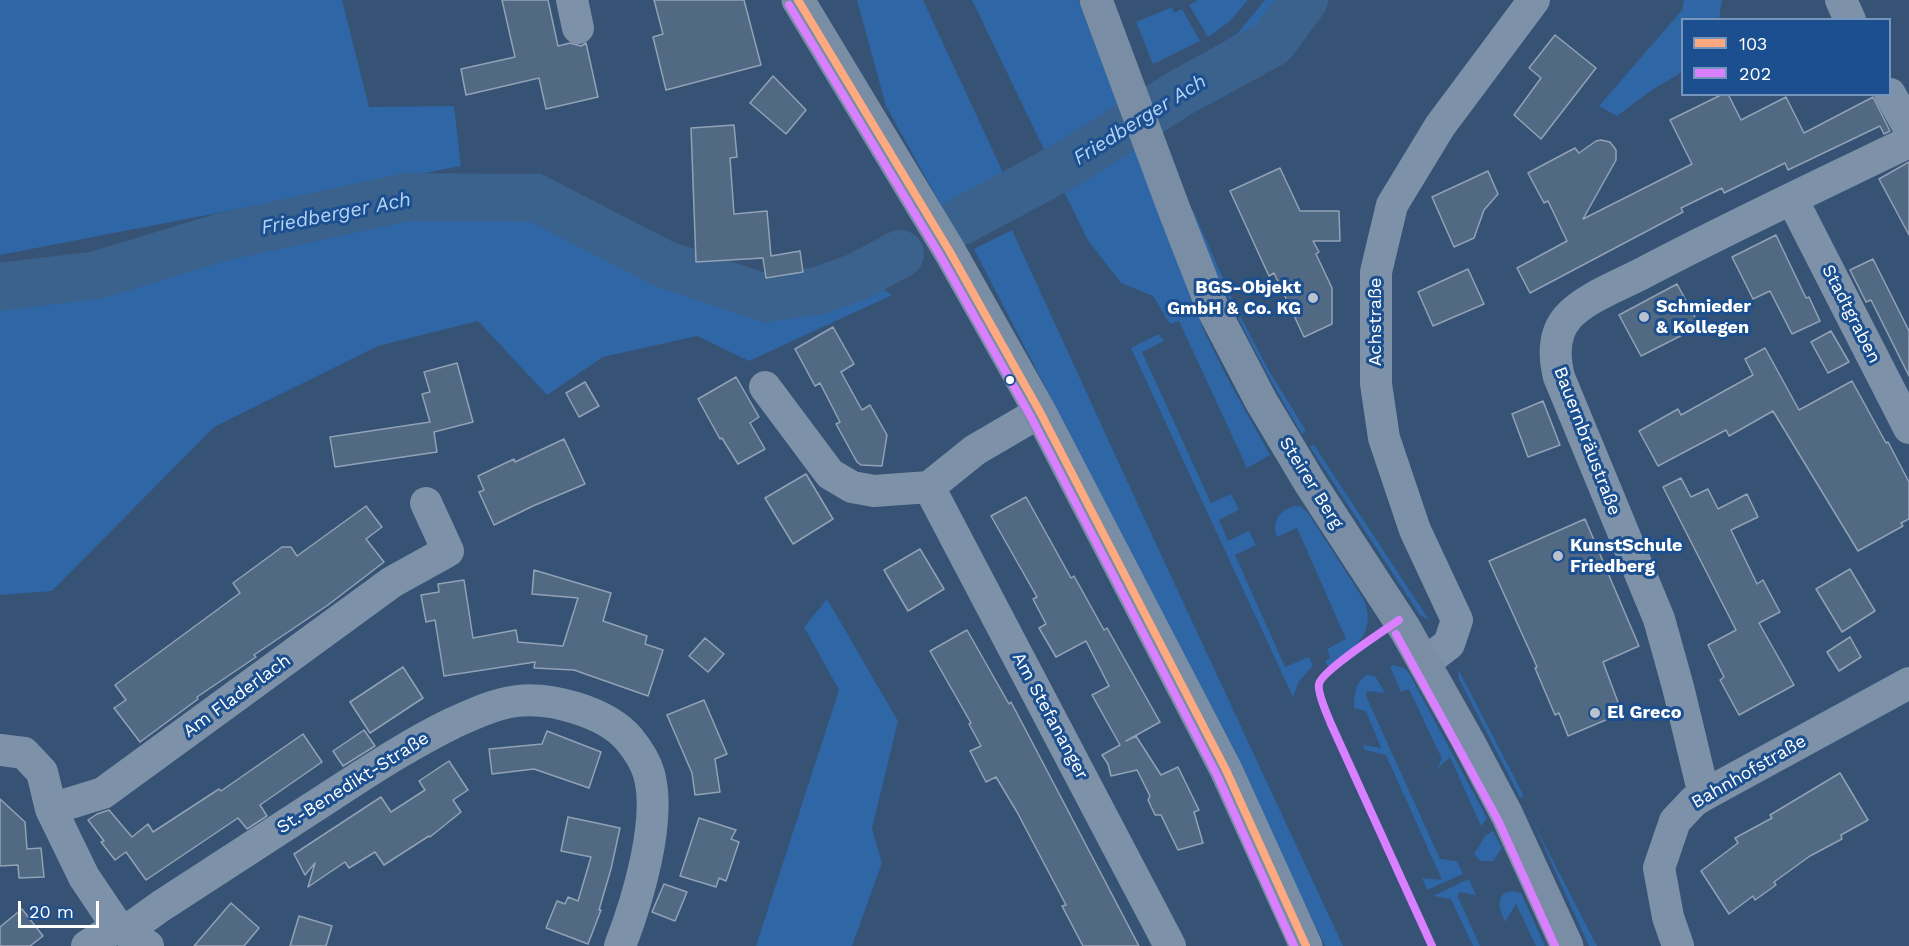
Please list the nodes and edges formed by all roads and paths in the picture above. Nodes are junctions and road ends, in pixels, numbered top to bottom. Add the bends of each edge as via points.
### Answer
1 (798, 0) edge
2 (1096, 0) edge
3 (1534, 0) edge
4 (1840, 0) edge
5 (1849, 18) edge
6 (1891, 96) edge
7 (1909, 128) edge
8 (1909, 142) edge
9 (1792, 199) junction
10 (765, 387) dead end
11 (1040, 412) junction
12 (1909, 428) edge
13 (929, 487) junction
14 (426, 503) dead end
15 (1424, 663) junction
16 (1909, 683) edge
17 (0, 750) edge
18 (1704, 795) junction
19 (51, 809) junction
20 (130, 935) edge
21 (87, 946) edge
22 (620, 946) edge
23 (1170, 946) edge
24 (1306, 946) edge
25 (1567, 946) edge
26 (1678, 946) edge

1 - 11 street via 923,206
2 - 15 street, Steirer Berg via 1213,309 1261,401
3 - 15 street, Achstraße via 1440,126 1392,205 1376,272 1376,384 1384,438 1415,530 1457,620 1449,644
4 - 5 street
6 - 7 street
8 - 9 street, Bauernbräustraße
9 - 12 street, Stadtgraben
9 - 18 street, Bauernbräustraße via 1582,305 1567,318 1556,346 1559,377 1659,619
10 - 13 street via 830,474 852,487 874,491
11 - 13 street via 975,450
11 - 24 street via 1226,770
13 - 23 street, Am Stefananger
14 - 19 street, Am Fladerlach via 448,551 393,582 103,793
15 - 25 street, Steirer Berg via 1507,815
16 - 18 street, Bahnhofstraße
17 - 19 street via 24,753 42,772
18 - 26 street, Bahnhofstraße via 1675,821 1659,868
19 - 20 street via 84,877
20 - 21 street, St.-Benedikt-Straße
20 - 22 street, St.-Benedikt-Straße via 189,888 411,744 490,707 534,701 564,705 619,728 640,753 649,775 649,845

